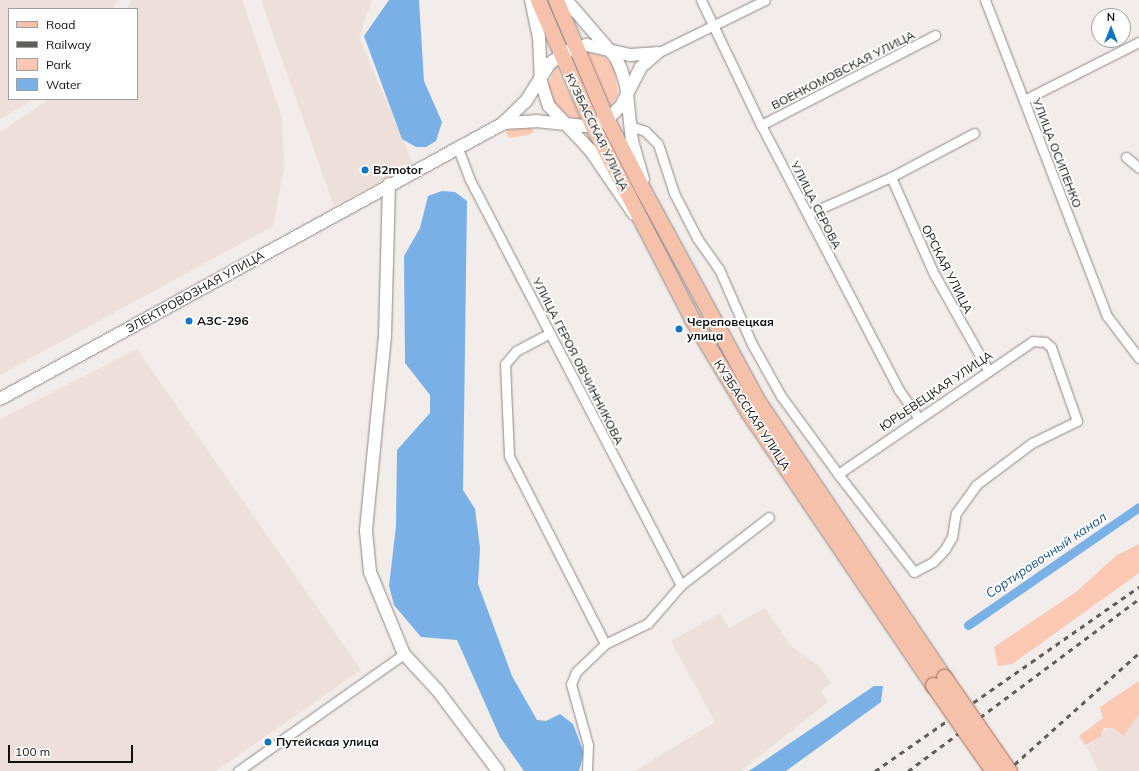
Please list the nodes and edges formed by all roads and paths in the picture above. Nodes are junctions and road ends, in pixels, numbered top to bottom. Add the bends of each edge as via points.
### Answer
1 (531, 0) edge
2 (538, 0) edge
3 (556, 0) edge
4 (566, 0) edge
5 (701, 0) edge
6 (765, 0) edge
7 (985, 0) edge
8 (712, 27) junction
9 (935, 36) dead end
10 (1139, 42) edge
11 (576, 48) junction
12 (608, 50) junction
13 (657, 53) junction
14 (561, 55) junction
15 (541, 76) junction
16 (627, 94) junction
17 (1024, 100) junction
18 (607, 120) junction
19 (502, 124) junction
20 (561, 124) junction
21 (592, 125) junction
22 (761, 125) junction
23 (630, 126) junction
24 (974, 133) dead end
25 (457, 146) junction
26 (1126, 157) dead end
27 (1139, 168) edge
28 (891, 177) junction
29 (389, 184) junction
30 (808, 214) junction
31 (658, 218) junction
32 (642, 224) junction
33 (550, 333) junction
34 (1139, 358) edge
35 (988, 370) junction
36 (0, 399) edge
37 (918, 417) junction
38 (838, 474) junction
39 (769, 517) dead end
40 (681, 585) junction
41 (605, 644) junction
42 (404, 654) junction
43 (939, 681) junction
44 (238, 771) edge
45 (498, 771) edge
46 (587, 771) edge
47 (993, 771) edge
48 (1009, 771) edge

1 - 15 street via 539,37
2 - 14 main road, КУЗБАССКАЯ УЛИЦА
3 - 11 main road, КУЗБАССКАЯ УЛИЦА
4 - 12 street
5 - 8 street, УЛИЦА СЕРОВА
6 - 8 street
7 - 17 street, УЛИЦА ОСИПЕНКО
8 - 13 street
8 - 22 street, УЛИЦА СЕРОВА
9 - 22 street, ВОЕНКОМОВСКАЯ УЛИЦА
10 - 17 street
11 - 12 street via 598,46
11 - 14 street
11 - 18 main road, КУЗБАССКАЯ УЛИЦА
12 - 13 street via 630,54
12 - 16 street via 621,69
13 - 16 street via 641,67
14 - 15 street
14 - 21 main road, КУЗБАССКАЯ УЛИЦА
15 - 19 street via 526,101
15 - 20 street via 549,106
16 - 18 street
16 - 23 street
17 - 34 street, УЛИЦА ОСИПЕНКО via 1107,316
18 - 21 street
18 - 31 main road, КУЗБАССКАЯ УЛИЦА
19 - 20 street
19 - 25 street, ЭЛЕКТРОВОЗНАЯ УЛИЦА
20 - 21 street
20 - 32 street via 591,152 622,201
21 - 32 main road, КУЗБАССКАЯ УЛИЦА
22 - 30 street, УЛИЦА СЕРОВА
23 - 31 street via 640,169
23 - 38 street via 645,131 658,144 674,193 697,238 719,269 760,361
24 - 28 street
25 - 29 street, ЭЛЕКТРОВОЗНАЯ УЛИЦА
25 - 33 street, УЛИЦА ГЕРОЯ ОВЧИННИКОВА via 469,178
26 - 27 street
28 - 30 street
28 - 35 street, ОРСКАЯ УЛИЦА via 934,272
29 - 36 street, ЭЛЕКТРОВОЗНАЯ УЛИЦА
29 - 42 street via 385,336 367,552 374,588
30 - 37 street, УЛИЦА СЕРОВА via 899,390
31 - 43 main road, КУЗБАССКАЯ УЛИЦА via 759,403
32 - 43 main road, КУЗБАССКАЯ УЛИЦА via 692,319 748,412
33 - 40 street, УЛИЦА ГЕРОЯ ОВЧИННИКОВА
33 - 41 street via 516,351 505,364 509,456
35 - 37 street, ЮРЬЕВЕЦКАЯ УЛИЦА
35 - 38 street, ЮРЬЕВЕЦКАЯ УЛИЦА via 1033,341 1045,342 1051,347 1077,421 1032,443 976,485 956,513 952,537 933,562 914,572
37 - 38 street, ЮРЬЕВЕЦКАЯ УЛИЦА
39 - 40 street
40 - 41 street via 648,623
41 - 46 street via 576,672 571,684 588,745
42 - 44 street
42 - 45 street via 438,691
43 - 47 main road, bridge
43 - 48 main road, bridge

